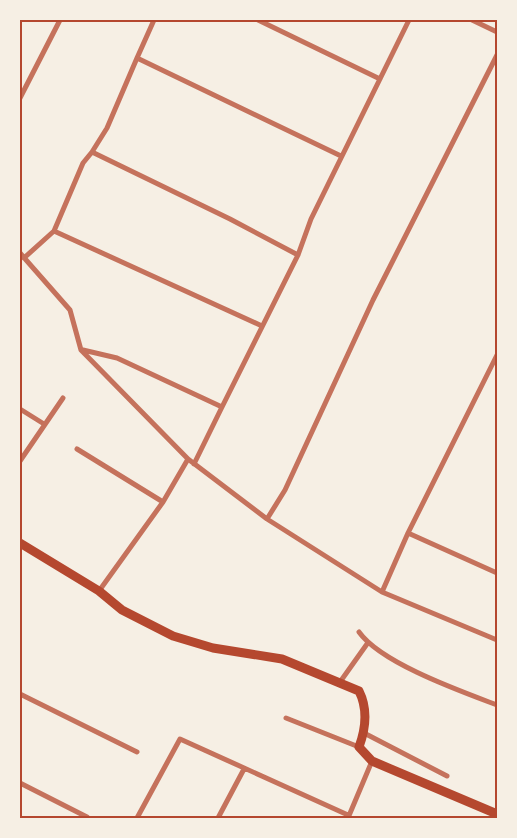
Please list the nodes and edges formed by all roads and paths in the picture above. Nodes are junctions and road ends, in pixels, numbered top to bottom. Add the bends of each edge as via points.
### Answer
1 (60, 20) edge
2 (154, 20) edge
3 (258, 20) edge
4 (409, 20) edge
5 (472, 20) edge
6 (496, 30) edge
7 (497, 56) edge
8 (137, 58) junction
9 (380, 79) junction
10 (20, 98) edge
11 (92, 152) junction
12 (341, 156) junction
13 (54, 231) junction
14 (20, 253) edge
15 (298, 255) junction
16 (24, 258) junction
17 (262, 326) junction
18 (81, 350) junction
19 (497, 354) edge
20 (63, 398) dead end
21 (222, 406) junction
22 (20, 409) edge
23 (44, 424) junction
24 (77, 449) dead end
25 (188, 459) junction
26 (20, 461) edge
27 (194, 464) junction
28 (163, 502) junction
29 (267, 518) junction
30 (408, 533) junction
31 (20, 543) edge
32 (497, 573) edge
33 (99, 591) junction
34 (382, 592) junction
35 (359, 632) dead end
36 (497, 640) edge
37 (367, 644) junction
38 (340, 682) junction
39 (20, 694) edge
40 (497, 705) edge
41 (286, 718) dead end
42 (364, 733) junction
43 (359, 747) junction
44 (137, 752) dead end
45 (372, 761) junction
46 (244, 769) junction
47 (447, 776) dead end
48 (20, 783) edge
49 (497, 814) edge
50 (87, 817) dead end
51 (348, 817) edge
52 (137, 818) edge
53 (218, 818) edge

1 - 10 street
2 - 8 street
3 - 9 street
4 - 9 street
5 - 6 street
7 - 29 street via 373,300 285,490
8 - 11 street via 108,128
8 - 12 street
9 - 12 street
11 - 13 street via 83,163
11 - 15 street
12 - 15 street
13 - 16 street
13 - 17 street
14 - 16 street
15 - 17 street
16 - 18 street via 70,310
17 - 21 street
18 - 21 street via 117,358
18 - 25 street
19 - 30 street
20 - 23 street
21 - 27 street
22 - 23 street
23 - 26 street
24 - 28 street
25 - 27 street
25 - 28 street
27 - 29 street
28 - 33 street
29 - 34 street
30 - 32 street
30 - 34 street
31 - 33 main road
33 - 38 main road via 122,610 173,636 213,648 282,659
34 - 36 street
35 - 37 street
37 - 38 street
37 - 40 street via 432,680
38 - 42 main road via 359,691 365,704
39 - 44 street
41 - 43 street
42 - 43 main road
42 - 47 street
43 - 45 main road
45 - 49 main road
45 - 51 street
46 - 51 street
46 - 52 street via 180,739
46 - 53 street
48 - 50 street

